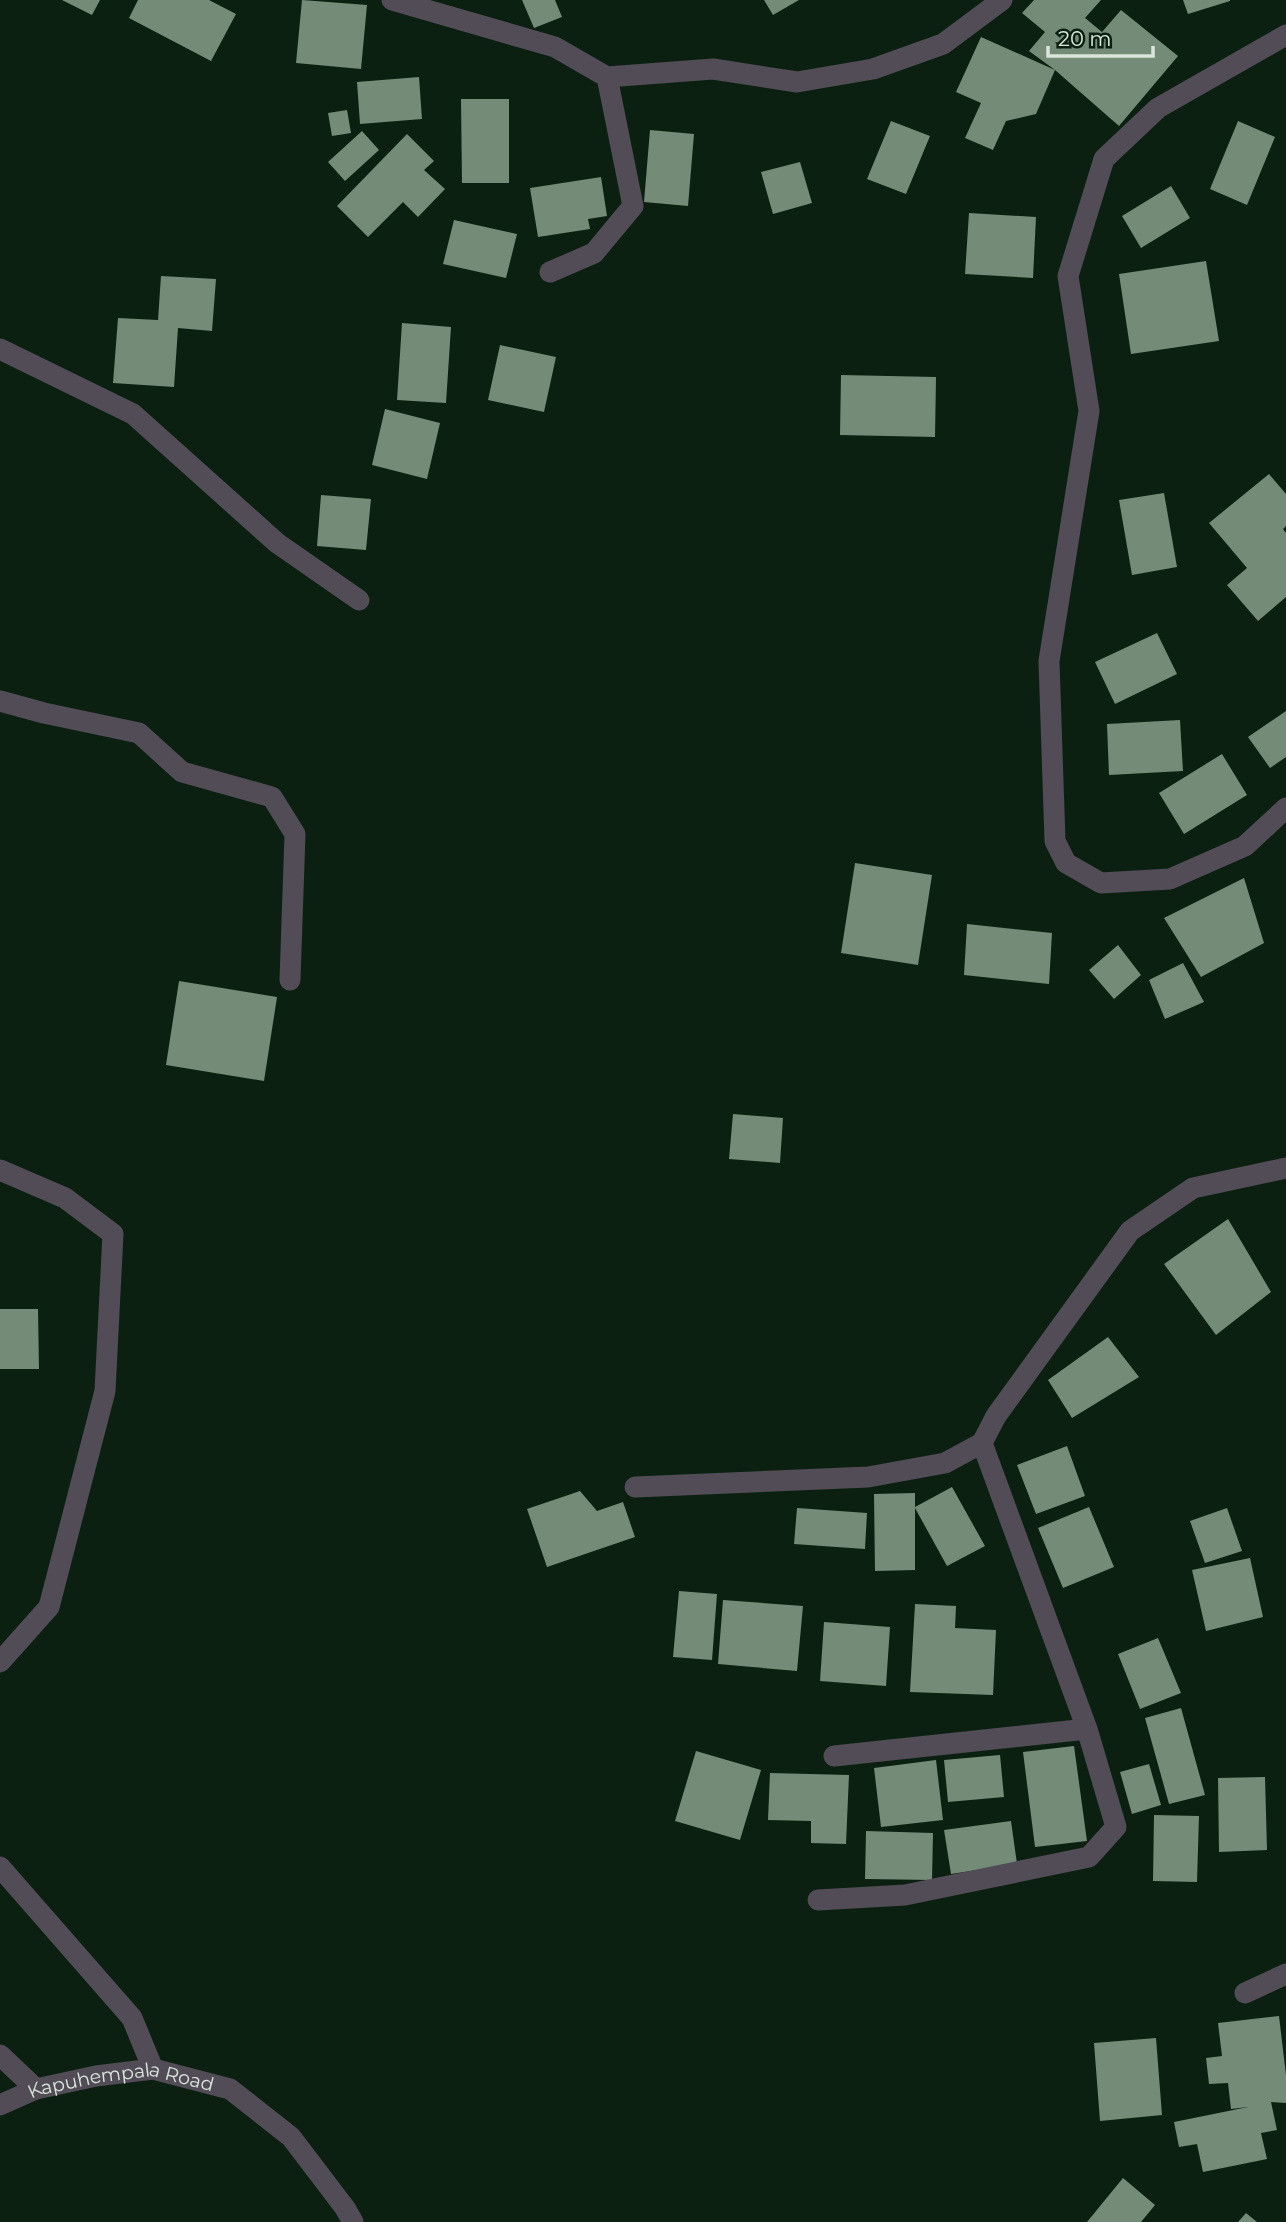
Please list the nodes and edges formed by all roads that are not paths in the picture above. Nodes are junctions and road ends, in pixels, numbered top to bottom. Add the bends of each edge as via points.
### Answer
1 (391, 0) edge
2 (1002, 0) edge
3 (1286, 35) edge
4 (607, 77) junction
5 (550, 272) dead end
6 (0, 348) edge
7 (359, 600) dead end
8 (0, 701) edge
9 (1286, 808) edge
10 (290, 980) dead end
11 (1286, 1168) edge
12 (0, 1170) edge
13 (982, 1443) junction
14 (635, 1487) dead end
15 (0, 1662) edge
16 (1087, 1729) junction
17 (834, 1756) dead end
18 (0, 1867) edge
19 (818, 1900) dead end
20 (1286, 1974) edge
21 (1245, 1993) dead end
22 (0, 2055) edge
23 (153, 2069) junction
24 (36, 2088) junction
25 (0, 2105) edge
26 (353, 2222) edge

1 - 4 street via 555,47
2 - 4 street via 943,44 873,69 797,82 713,69
3 - 9 street via 1158,108 1104,159 1068,276 1089,411 1049,661 1055,841 1066,863 1101,883 1170,879 1245,846
4 - 5 street via 633,206 594,253
6 - 7 street via 133,414 277,543
8 - 10 street via 139,733 182,772 272,797 295,834
11 - 13 street via 1193,1188 1130,1231 996,1416
12 - 15 street via 65,1198 113,1234 105,1391 49,1608
13 - 14 street via 945,1463 868,1477
13 - 16 street
16 - 17 street
16 - 19 street via 1116,1827 1089,1857 905,1895
18 - 23 street via 132,2018
20 - 21 street
22 - 24 street
23 - 24 street, Kapuhempala Road
23 - 26 street, Kapuhempala Road via 230,2089 290,2137
24 - 25 street, Kapuhempala Road

